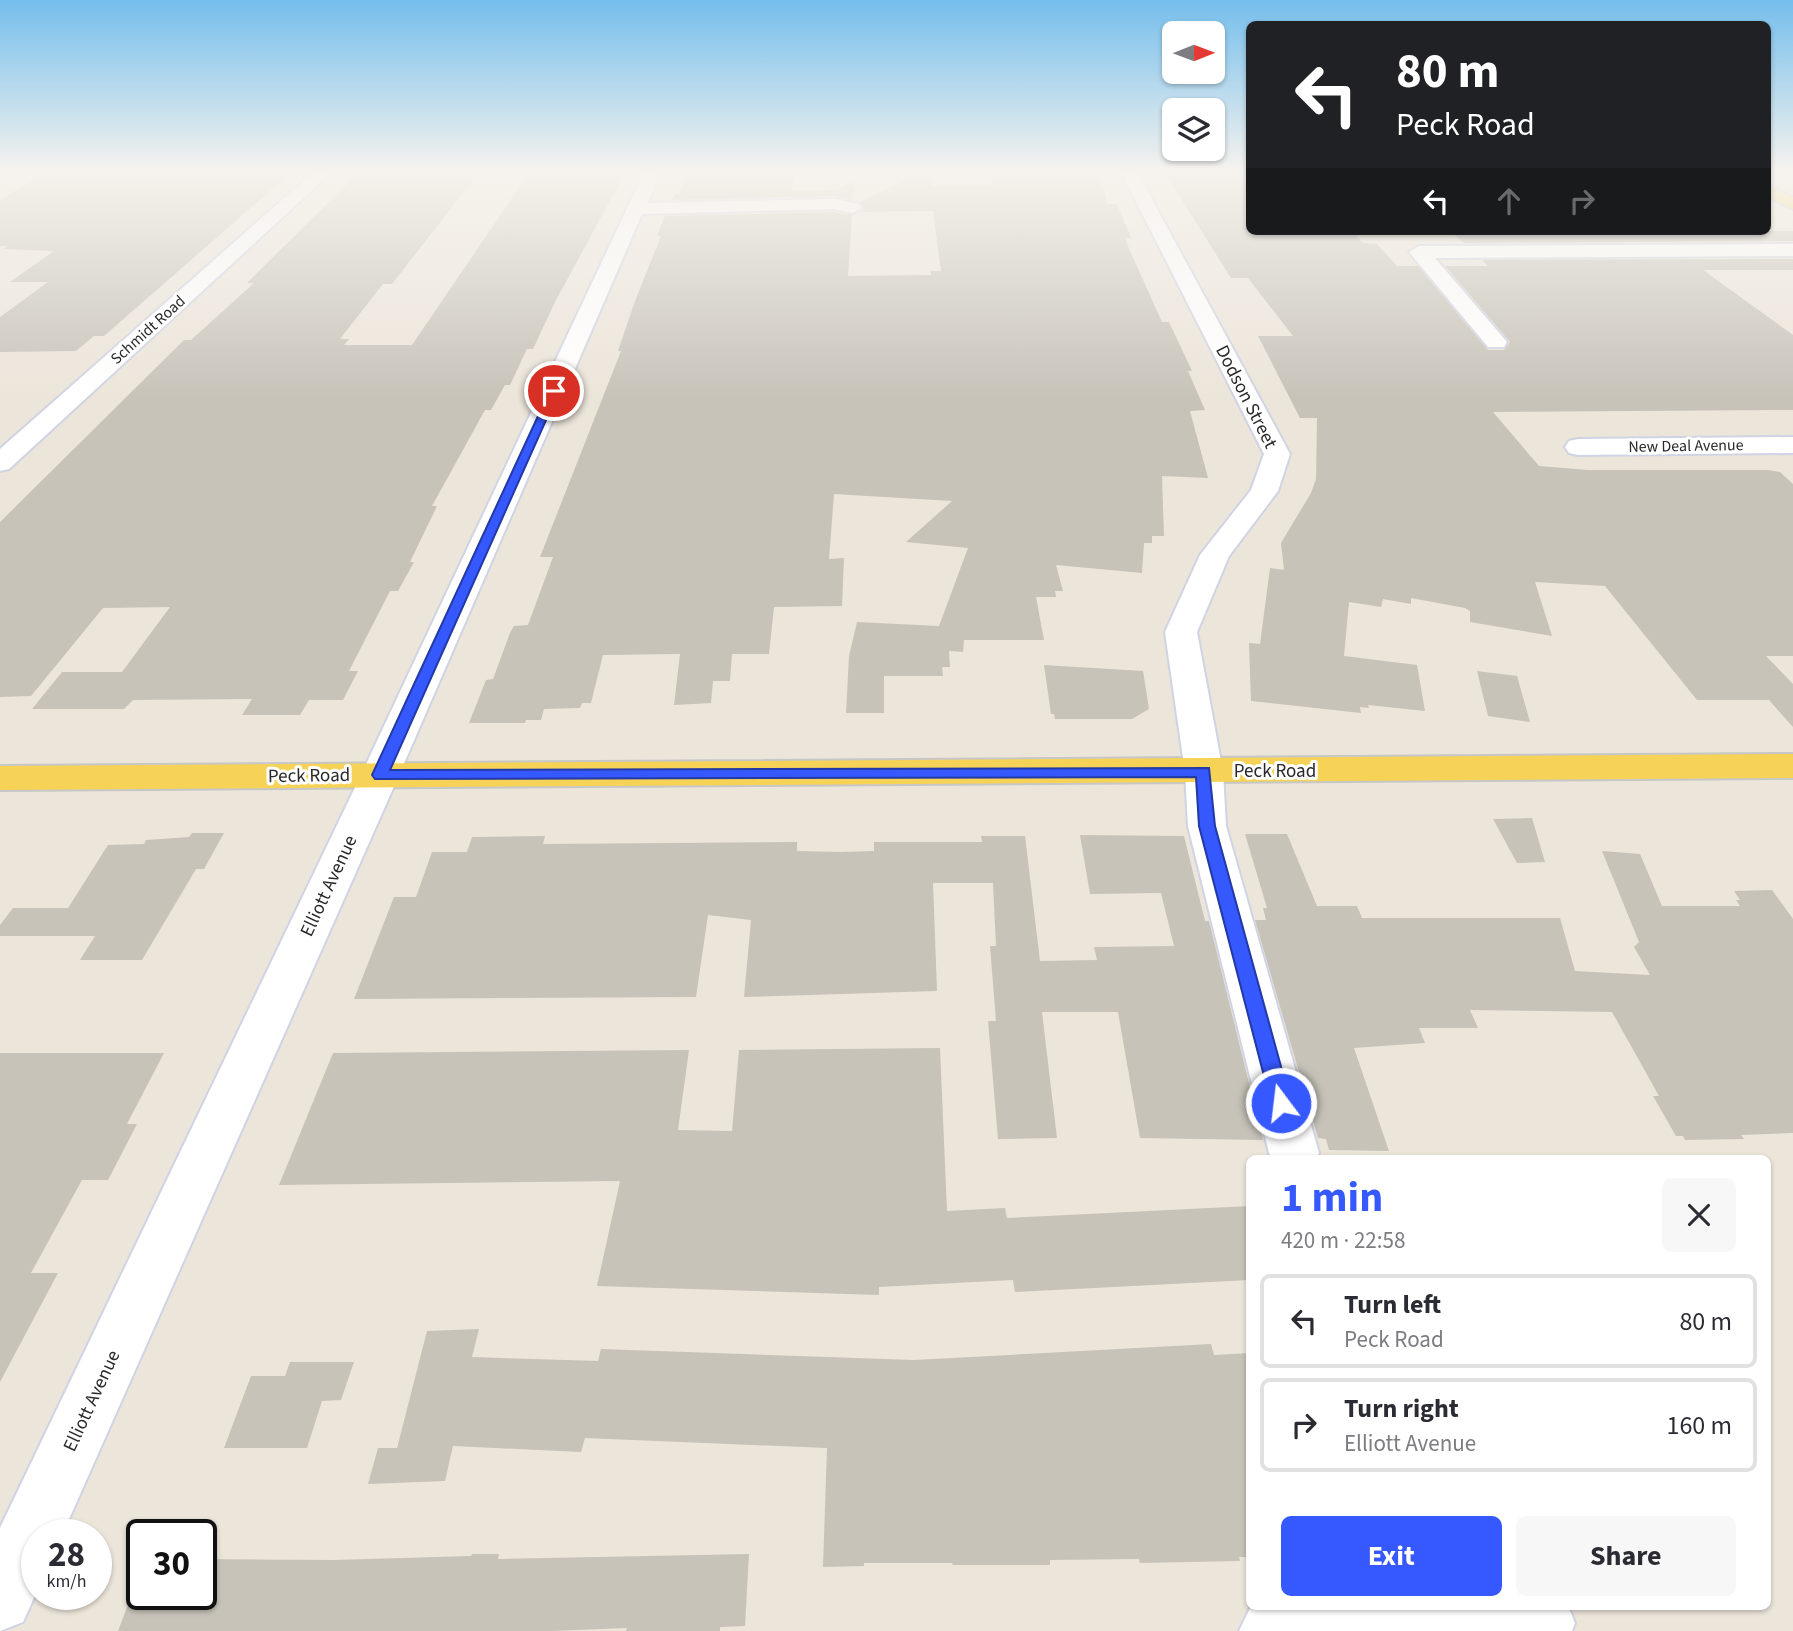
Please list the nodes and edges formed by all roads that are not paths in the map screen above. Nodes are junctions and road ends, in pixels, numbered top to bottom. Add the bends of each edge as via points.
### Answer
1 (241, 246) edge
2 (620, 246) edge
3 (1168, 246) edge
4 (1793, 250) edge
5 (1496, 342) dead end
6 (1793, 444) edge
7 (1578, 447) dead end
8 (0, 463) edge
9 (1793, 766) edge
10 (1204, 772) junction
11 (380, 775) junction
12 (0, 778) edge
13 (1294, 1153) dead end
14 (0, 1599) edge
15 (1541, 1620) edge
16 (1272, 1631) edge

1 - 8 street, Schmidt Road
2 - 11 street, Elliott Avenue
3 - 10 street, Dodson Street via 1277,454 1264,491 1215,555 1181,632
4 - 5 street via 1419,252
6 - 7 street, New Deal Avenue
9 - 10 main road, Peck Road
10 - 11 main road, Peck Road
10 - 13 street, Dodson Street via 1207,826
11 - 12 main road, Peck Road
11 - 14 street, Elliott Avenue
15 - 16 street

